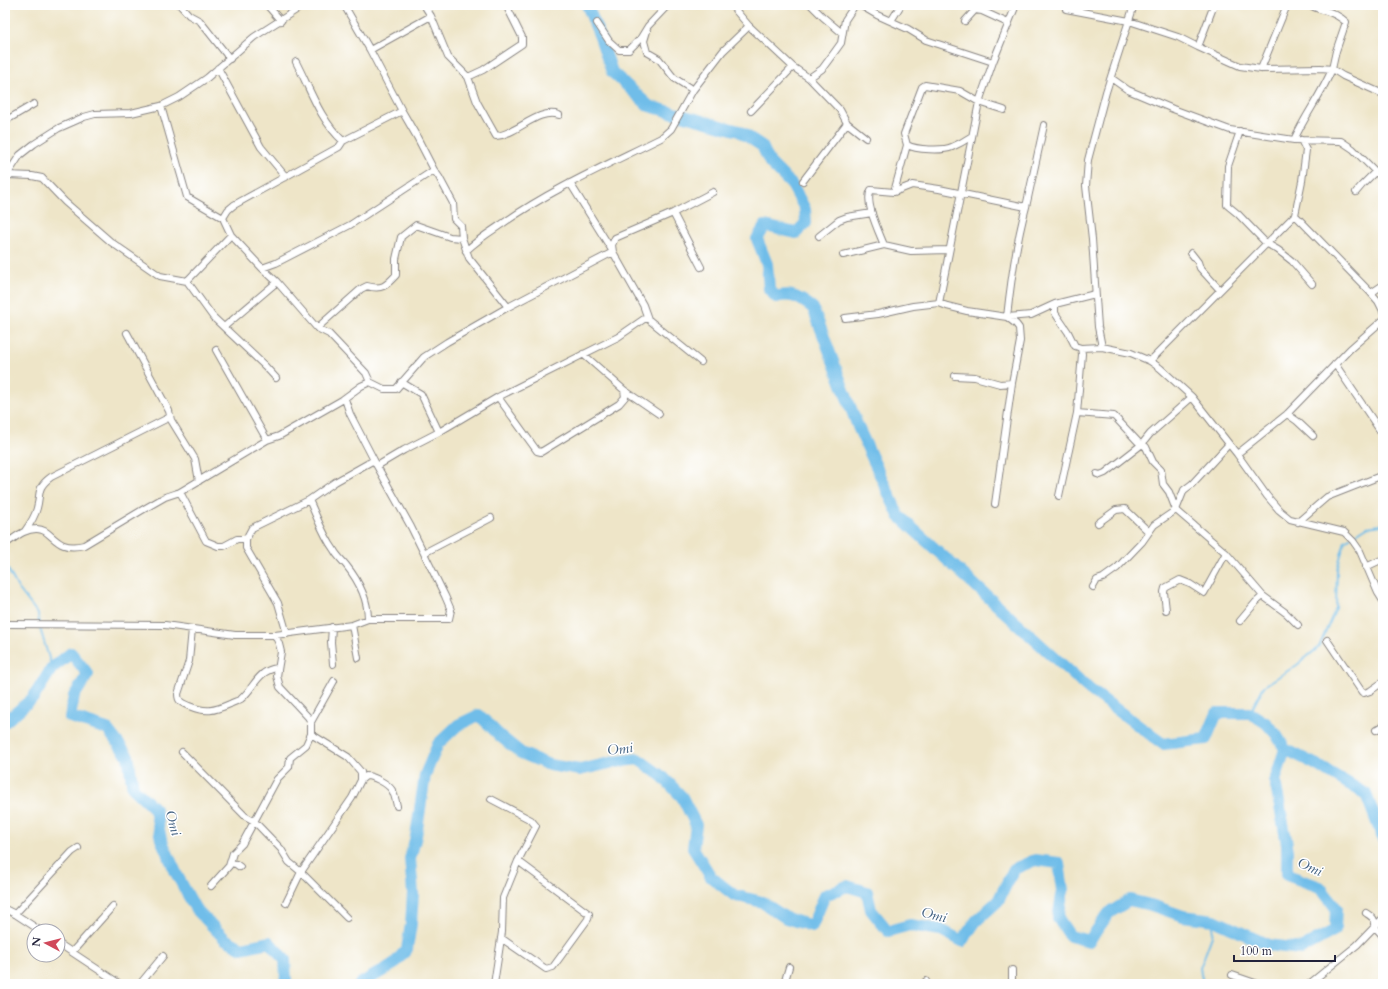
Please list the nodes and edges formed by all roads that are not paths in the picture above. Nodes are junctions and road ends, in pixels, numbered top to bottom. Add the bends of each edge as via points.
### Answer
1 (180, 5) edge
2 (267, 5) edge
3 (304, 5) edge
4 (344, 5) edge
5 (424, 5) edge
6 (506, 5) edge
7 (668, 5) edge
8 (811, 5) edge
9 (855, 5) edge
10 (860, 5) edge
11 (901, 5) edge
12 (1016, 5) edge
13 (1134, 5) edge
14 (1214, 5) edge
15 (1287, 5) edge
16 (1311, 5) edge
17 (735, 6) edge
18 (1066, 9) dead end
19 (431, 16) junction
20 (281, 21) junction
21 (891, 21) junction
22 (965, 21) dead end
23 (1128, 21) junction
24 (597, 23) dead end
25 (1008, 23) junction
26 (648, 26) junction
27 (749, 26) junction
28 (842, 33) junction
29 (1198, 47) junction
30 (370, 50) junction
31 (230, 59) junction
32 (296, 62) dead end
33 (993, 62) junction
34 (793, 67) junction
35 (218, 68) junction
36 (1261, 69) junction
37 (1332, 69) junction
38 (468, 77) junction
39 (809, 78) junction
40 (1111, 78) junction
41 (693, 90) junction
42 (1383, 94) edge
43 (980, 102) junction
44 (34, 104) dead end
45 (161, 106) junction
46 (1004, 110) dead end
47 (402, 111) junction
48 (751, 112) dead end
49 (559, 115) dead end
50 (5, 121) edge
51 (848, 123) junction
52 (1044, 124) dead end
53 (1240, 131) junction
54 (972, 136) junction
55 (866, 138) dead end
56 (1298, 140) junction
57 (343, 141) junction
58 (907, 145) junction
59 (434, 170) junction
60 (1375, 172) junction
61 (6, 175) edge
62 (286, 177) junction
63 (1383, 179) edge
64 (804, 181) dead end
65 (570, 184) junction
66 (713, 192) dead end
67 (894, 192) junction
68 (1356, 192) dead end
69 (961, 194) junction
70 (1026, 207) junction
71 (673, 213) junction
72 (872, 213) junction
73 (1295, 215) junction
74 (223, 218) junction
75 (231, 235) junction
76 (819, 236) dead end
77 (462, 238) junction
78 (1266, 243) junction
79 (884, 245) junction
80 (949, 250) junction
81 (466, 252) junction
82 (613, 252) junction
83 (1191, 253) dead end
84 (843, 254) dead end
85 (701, 267) dead end
86 (262, 268) junction
87 (187, 280) junction
88 (277, 282) junction
89 (1312, 284) dead end
90 (1383, 285) edge
91 (1220, 290) junction
92 (1371, 293) junction
93 (1096, 294) junction
94 (939, 303) junction
95 (1055, 304) junction
96 (508, 307) junction
97 (1383, 311) edge
98 (1007, 317) junction
99 (845, 318) dead end
100 (648, 319) junction
101 (1383, 320) edge
102 (224, 327) junction
103 (317, 328) junction
104 (127, 333) dead end
105 (1102, 347) junction
106 (1081, 348) junction
107 (216, 350) dead end
108 (583, 354) junction
109 (1150, 361) junction
110 (701, 362) dead end
111 (1335, 364) junction
112 (955, 376) dead end
113 (276, 378) dead end
114 (370, 382) junction
115 (401, 382) junction
116 (1012, 383) junction
117 (624, 390) junction
118 (498, 397) junction
119 (1192, 397) junction
120 (342, 400) junction
121 (1077, 413) junction
122 (658, 414) dead end
123 (1287, 414) junction
124 (170, 417) junction
125 (439, 432) junction
126 (1383, 435) edge
127 (1313, 436) dead end
128 (267, 440) junction
129 (1229, 444) junction
130 (1237, 454) junction
131 (374, 460) junction
132 (377, 466) junction
133 (1096, 474) dead end
134 (1383, 475) edge
135 (199, 480) junction
136 (180, 492) junction
137 (1059, 496) dead end
138 (309, 500) junction
139 (995, 504) dead end
140 (1176, 510) junction
141 (491, 518) dead end
142 (1298, 522) junction
143 (1098, 523) dead end
144 (25, 532) junction
145 (1149, 532) junction
146 (246, 539) junction
147 (5, 544) edge
148 (424, 553) junction
149 (1226, 553) junction
150 (1383, 559) edge
151 (1366, 567) junction
152 (1093, 587) dead end
153 (1263, 596) junction
154 (1383, 601) edge
155 (1166, 610) dead end
156 (368, 619) junction
157 (1240, 621) dead end
158 (5, 624) edge
159 (352, 624) junction
160 (1298, 625) dead end
161 (332, 627) junction
162 (192, 629) junction
163 (287, 634) junction
164 (275, 635) junction
165 (1327, 640) dead end
166 (358, 658) dead end
167 (334, 664) dead end
168 (277, 668) junction
169 (334, 681) dead end
170 (1383, 682) edge
171 (311, 722) junction
172 (1383, 726) edge
173 (1376, 730) dead end
174 (311, 734) junction
175 (182, 752) dead end
176 (361, 780) junction
177 (491, 799) dead end
178 (397, 806) dead end
179 (254, 821) junction
180 (78, 848) dead end
181 (518, 861) junction
182 (230, 863) junction
183 (240, 867) dead end
184 (302, 872) junction
185 (211, 886) dead end
186 (286, 903) dead end
187 (113, 906) dead end
188 (5, 909) edge
189 (1366, 913) dead end
190 (15, 914) junction
191 (347, 918) dead end
192 (1383, 918) edge
193 (29, 923) edge
194 (1375, 927) junction
195 (1383, 936) edge
196 (501, 938) junction
197 (66, 948) edge
198 (72, 952) junction
199 (163, 956) dead end
200 (789, 967) dead end
201 (1012, 970) dead end
202 (1232, 975) dead end
203 (120, 984) edge
204 (140, 984) edge
205 (494, 984) edge
206 (784, 984) edge
207 (1012, 984) edge
208 (1258, 984) edge
209 (1309, 984) edge

1 - 31 street via 189,15 200,21
2 - 20 street
3 - 20 street
4 - 30 street
5 - 19 street
6 - 38 street via 522,37 522,44
7 - 26 street
8 - 28 street
9 - 28 street via 845,20
10 - 21 street
11 - 21 street
12 - 25 street
13 - 23 street
14 - 29 street
15 - 36 street
16 - 37 street via 1328,11 1346,22
17 - 27 street
18 - 23 street
19 - 30 street
19 - 38 street via 448,57
20 - 31 street via 254,37
21 - 33 street via 926,40
22 - 25 street via 975,10
23 - 29 street via 1178,37
23 - 40 street
24 - 26 street via 609,41 619,50 629,50
25 - 33 street
26 - 41 street via 644,41 647,52 659,58 674,78
27 - 34 street
27 - 41 street via 722,51
28 - 39 street via 841,43 822,68
29 - 36 street via 1240,66
30 - 47 street
31 - 35 street
32 - 57 street via 323,117
33 - 43 street
34 - 39 street
34 - 48 street
35 - 45 street via 179,97
35 - 62 street via 261,147
36 - 37 street
37 - 42 street
37 - 56 street via 1304,120
38 - 49 street via 477,102 496,136 504,136 540,116 554,113
39 - 51 street via 840,110
40 - 53 street via 1128,90 1173,109 1230,130
40 - 93 street via 1088,160 1086,186
41 - 65 street via 671,129 661,138
43 - 46 street
43 - 54 street
43 - 58 street via 960,91 925,85 904,134
44 - 50 street
45 - 61 street via 131,113 95,114 59,128 20,155
45 - 74 street via 187,197
47 - 57 street
47 - 59 street
51 - 55 street
51 - 64 street
52 - 70 street
53 - 56 street
53 - 78 street via 1228,166 1227,205
54 - 58 street via 951,148 912,148
54 - 69 street
56 - 60 street via 1341,141 1353,149
56 - 73 street via 1306,150
57 - 62 street via 339,147
58 - 67 street
59 - 77 street via 453,202 454,219 461,226
59 - 86 street via 350,225
60 - 63 street
60 - 68 street
61 - 87 street via 42,178 65,202 117,246 160,276
62 - 74 street via 234,205
65 - 81 street via 525,207 474,243
65 - 82 street
66 - 71 street
67 - 69 street via 912,185
67 - 72 street via 871,190 869,194
69 - 70 street
69 - 80 street
70 - 98 street via 1016,245
71 - 82 street via 616,238 612,245
71 - 85 street
72 - 76 street via 847,216
72 - 79 street
73 - 78 street
73 - 92 street
74 - 75 street
75 - 86 street
75 - 87 street
77 - 81 street
77 - 103 street via 450,237 416,225 400,237 396,275 385,286 367,286 361,289
78 - 89 street via 1292,261
78 - 91 street
79 - 80 street via 911,251
79 - 84 street
80 - 94 street
81 - 96 street
82 - 96 street
82 - 100 street via 643,305
83 - 91 street via 1200,268
86 - 88 street
87 - 102 street via 213,317
88 - 102 street
88 - 103 street
90 - 92 street
91 - 109 street
92 - 97 street
93 - 95 street
93 - 105 street
94 - 98 street via 967,311
94 - 99 street
95 - 98 street via 1031,315
95 - 106 street via 1055,312 1075,346
96 - 115 street via 424,357
98 - 116 street via 1019,328 1020,341
100 - 108 street
100 - 110 street
101 - 111 street
102 - 113 street
103 - 114 street via 329,334 366,372
104 - 124 street
105 - 106 street
105 - 109 street via 1131,353
106 - 121 street
107 - 128 street
108 - 117 street
108 - 118 street
109 - 119 street
111 - 123 street
111 - 126 street
112 - 116 street via 975,377 1000,384
114 - 115 street via 384,389 396,389
114 - 120 street
115 - 125 street via 421,394
116 - 139 street
117 - 118 street via 625,397 619,404 541,452 537,451
117 - 122 street
118 - 125 street
119 - 129 street
119 - 140 street via 1142,444 1146,447 1152,462 1161,470 1163,484
120 - 128 street via 279,436
120 - 131 street via 345,399
121 - 133 street via 1114,416 1141,445 1105,473
121 - 137 street
123 - 127 street
123 - 130 street
124 - 135 street via 195,459
124 - 144 street via 43,483 33,519
125 - 132 street
128 - 135 street
129 - 130 street
129 - 140 street via 1184,490
130 - 142 street via 1279,510
131 - 132 street
131 - 138 street
132 - 148 street
134 - 142 street via 1327,497
135 - 136 street
136 - 144 street via 165,497 84,545 61,545 37,528
136 - 146 street via 206,541 224,546 237,539
138 - 146 street via 252,528
138 - 156 street via 334,551 362,590
140 - 145 street via 1154,525
140 - 149 street
141 - 148 street
142 - 151 street via 1344,532 1360,551
143 - 145 street via 1116,510 1125,509
144 - 147 street
145 - 152 street via 1127,558 1104,578 1097,580
146 - 163 street via 246,548 278,603
148 - 156 street via 452,610 449,619
149 - 153 street
149 - 155 street via 1204,593 1180,580 1165,588
150 - 151 street
151 - 154 street
153 - 157 street
153 - 160 street
156 - 159 street
158 - 162 street via 165,625
159 - 161 street
159 - 166 street
161 - 163 street
161 - 167 street
162 - 164 street via 235,635
162 - 168 street via 188,661 178,694 180,702 196,709 214,710 241,700 263,673
163 - 164 street
164 - 168 street via 281,652
165 - 170 street via 1362,692 1370,691
168 - 171 street via 280,687
169 - 171 street
171 - 174 street
172 - 173 street
174 - 176 street via 348,757 361,772
174 - 179 street via 306,745 290,758 288,767 277,779
175 - 179 street via 245,816
176 - 178 street via 371,776 389,785
176 - 184 street via 352,798
177 - 181 street via 532,820 536,826
179 - 182 street via 242,844 233,853
179 - 184 street via 281,849 289,862
180 - 190 street
181 - 196 street via 503,898
181 - 196 street via 589,914 588,919 553,967 546,969
182 - 183 street
182 - 185 street
184 - 186 street
184 - 191 street
187 - 198 street
188 - 190 street
189 - 194 street via 1376,922
190 - 193 street
192 - 194 street
194 - 195 street
194 - 209 street
196 - 205 street
197 - 198 street
198 - 203 street
199 - 204 street
200 - 206 street
201 - 207 street
202 - 208 street

